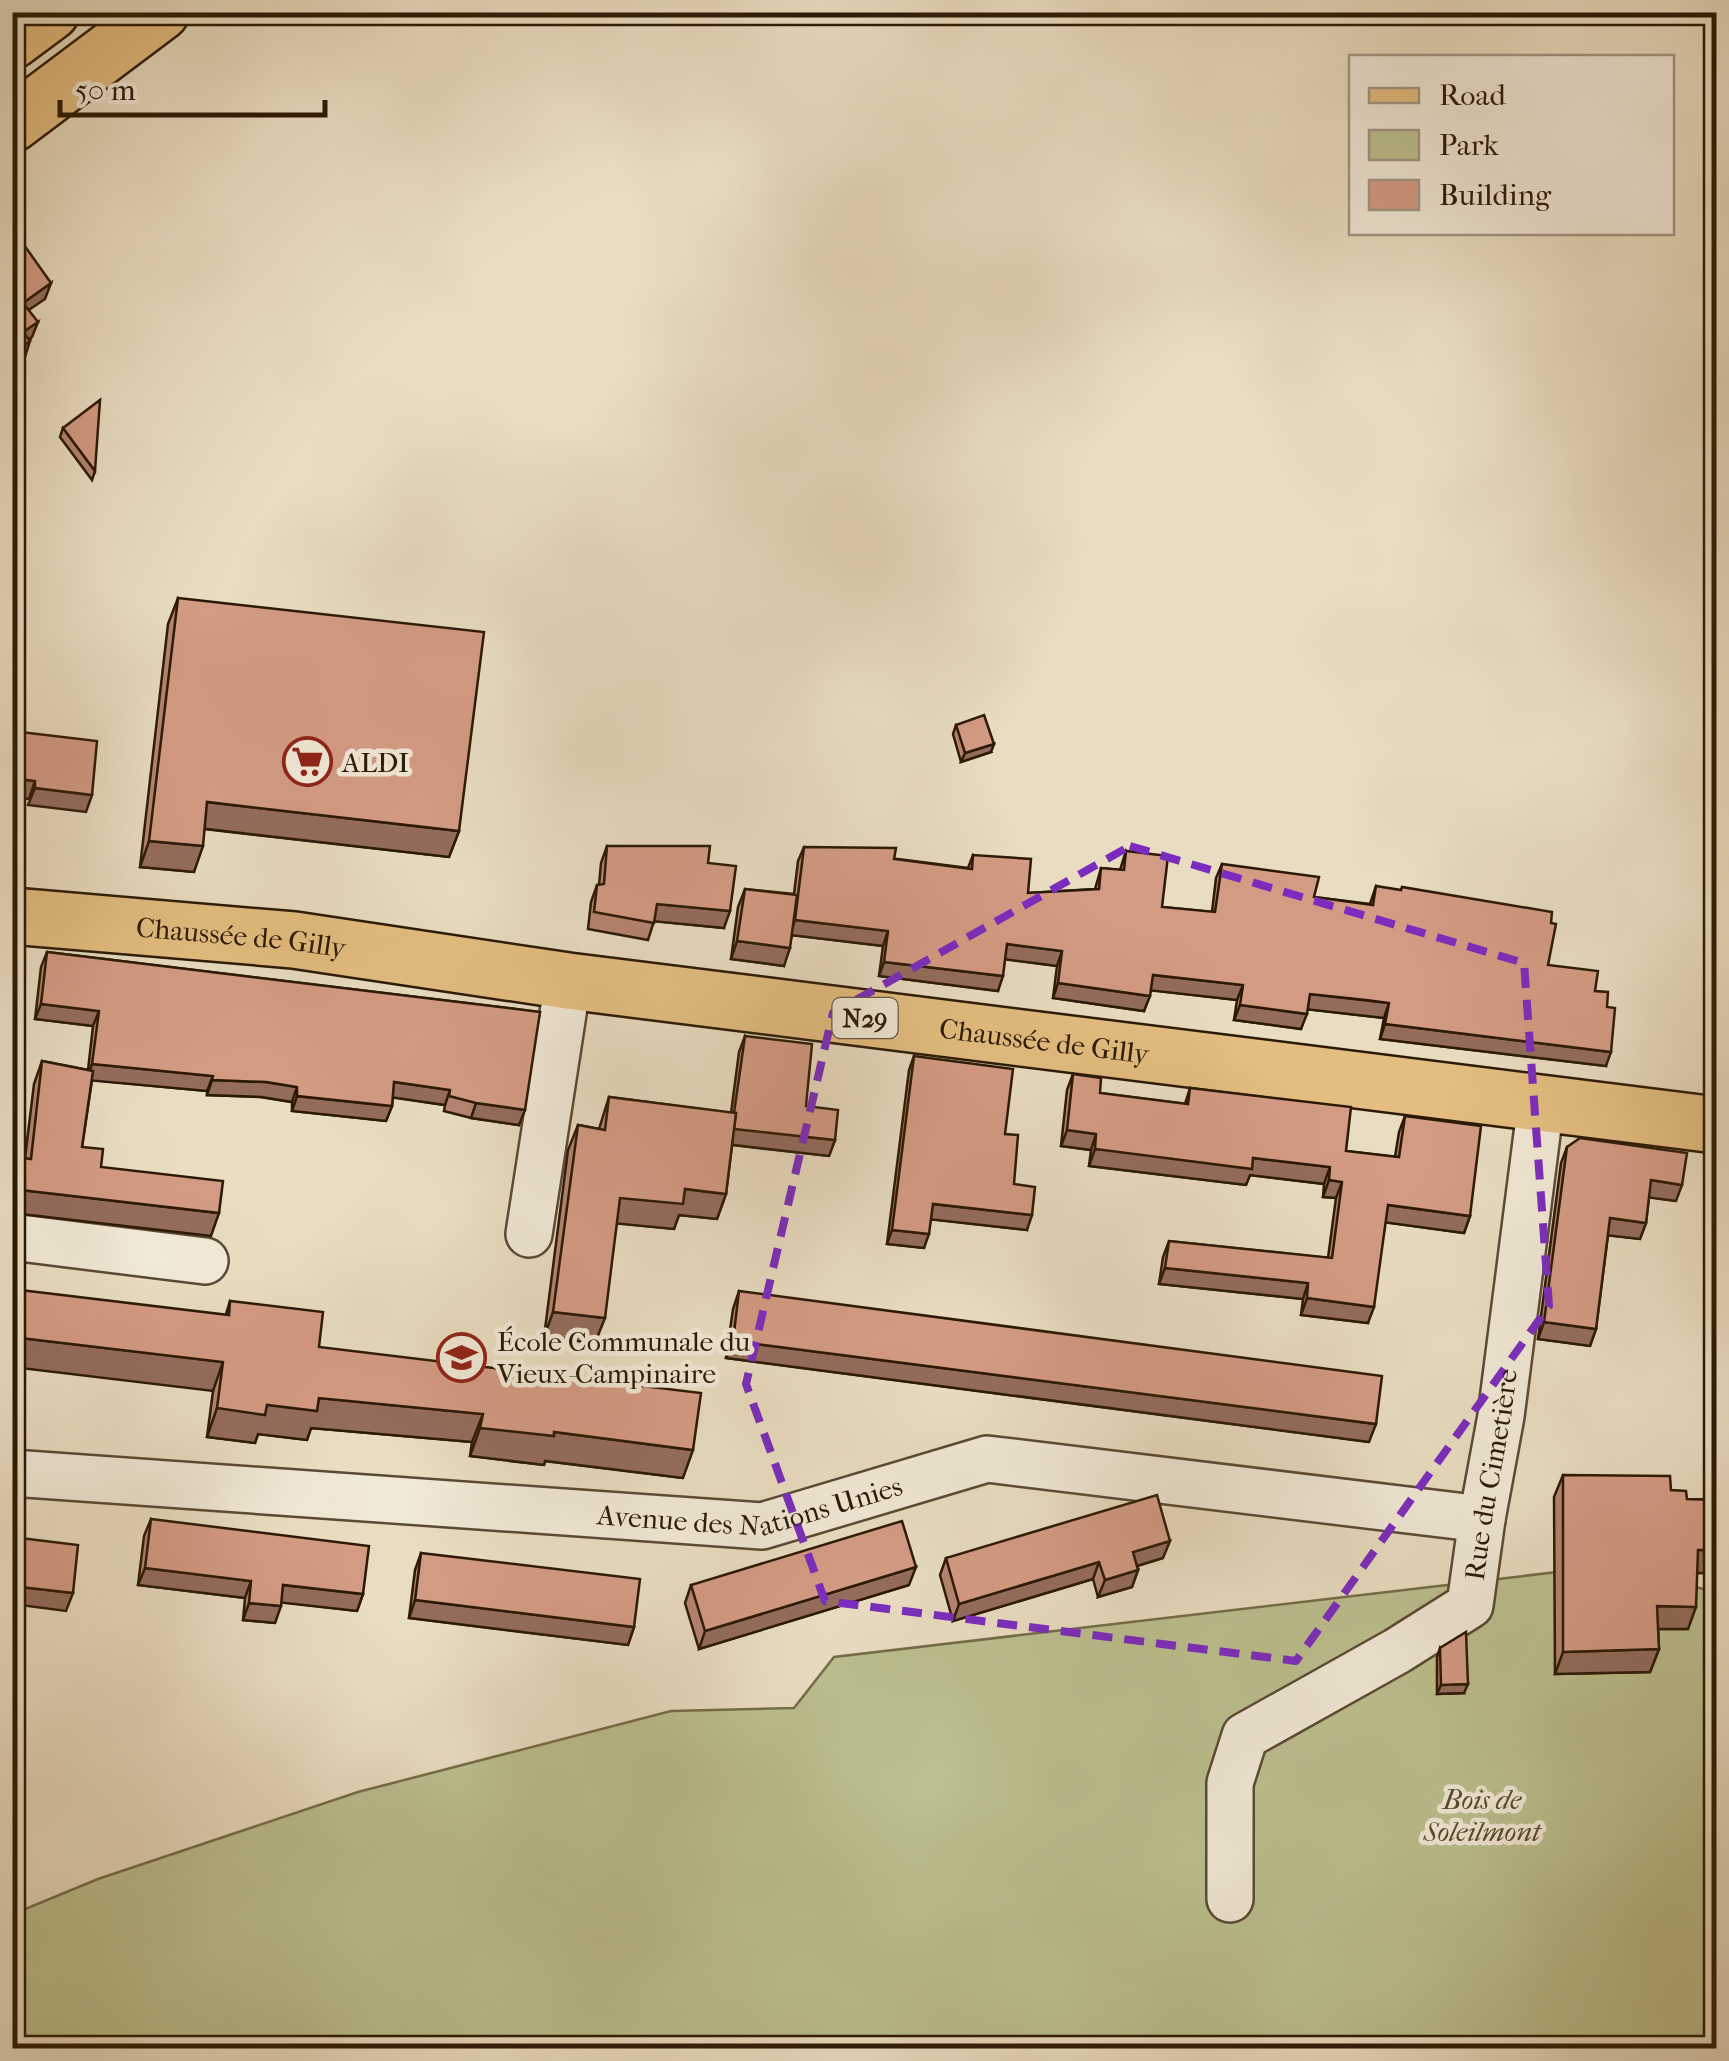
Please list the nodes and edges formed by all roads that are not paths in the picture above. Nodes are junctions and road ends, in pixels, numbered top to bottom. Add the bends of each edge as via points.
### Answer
1 (51, 12) edge
2 (161, 12) edge
3 (12, 41) edge
4 (12, 124) edge
5 (12, 916) edge
6 (568, 982) junction
7 (1541, 1103) junction
8 (1716, 1125) edge
9 (529, 1234) dead end
10 (12, 1237) edge
11 (205, 1262) dead end
12 (12, 1473) edge
13 (1482, 1519) junction
14 (1230, 1898) dead end

1 - 3 main road
2 - 4 main road
5 - 6 main road, Chaussée de Gilly / N29 via 294,940
6 - 7 main road, Chaussée de Gilly / N29
6 - 9 street
7 - 8 main road, Chaussée de Gilly / N29
7 - 13 street, Rue du Cimetière
10 - 11 street
12 - 13 street, Avenue des Nations Unies via 762,1526 987,1460
13 - 14 street, Rue du Cimetière via 1470,1604 1245,1736 1230,1784

